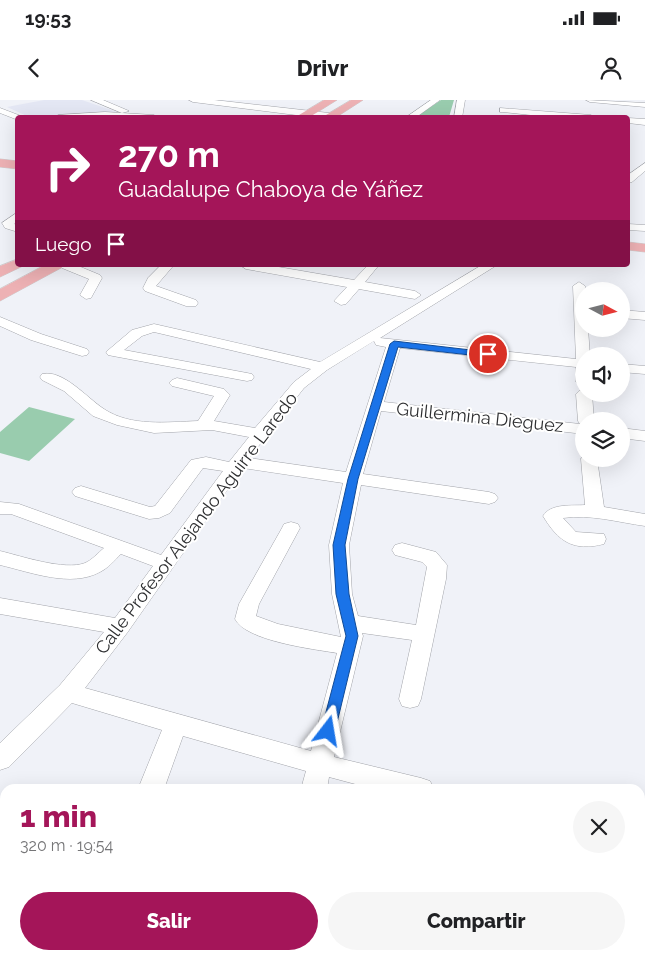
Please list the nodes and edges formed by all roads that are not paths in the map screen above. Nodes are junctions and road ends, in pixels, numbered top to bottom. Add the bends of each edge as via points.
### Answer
1 (95, 100) edge
2 (193, 100) edge
3 (332, 100) edge
4 (358, 100) edge
5 (436, 100) edge
6 (461, 100) edge
7 (590, 100) edge
8 (598, 101) edge
9 (260, 102) edge
10 (645, 104) edge
11 (0, 110) edge
12 (503, 110) dead end
13 (135, 115) edge
14 (303, 115) edge
15 (331, 115) edge
16 (414, 115) edge
17 (458, 115) edge
18 (524, 115) edge
19 (593, 115) edge
20 (15, 121) edge
21 (630, 121) edge
22 (643, 122) edge
23 (645, 133) edge
24 (0, 163) edge
25 (15, 165) edge
26 (630, 168) edge
27 (643, 168) edge
28 (630, 178) edge
29 (15, 217) edge
30 (630, 227) edge
31 (15, 228) edge
32 (645, 228) edge
33 (630, 246) edge
34 (645, 248) edge
35 (15, 264) edge
36 (52, 267) edge
37 (71, 267) edge
38 (166, 267) edge
39 (260, 267) edge
40 (373, 267) edge
41 (487, 267) edge
42 (0, 272) edge
43 (355, 284) junction
44 (86, 295) dead end
45 (415, 295) dead end
46 (0, 296) edge
47 (341, 301) dead end
48 (191, 303) dead end
49 (630, 315) edge
50 (645, 316) edge
51 (0, 321) edge
52 (367, 340) junction
53 (394, 344) junction
54 (82, 352) dead end
55 (575, 363) edge
56 (322, 367) junction
57 (630, 369) edge
58 (645, 370) edge
59 (47, 377) dead end
60 (247, 377) dead end
61 (177, 383) dead end
62 (376, 406) junction
63 (203, 425) junction
64 (575, 427) edge
65 (259, 434) junction
66 (630, 434) edge
67 (645, 436) edge
68 (235, 465) junction
69 (591, 467) edge
70 (353, 479) junction
71 (81, 492) dead end
72 (489, 498) dead end
73 (0, 508) edge
74 (595, 510) junction
75 (645, 520) edge
76 (291, 528) dead end
77 (597, 539) dead end
78 (117, 546) junction
79 (402, 550) dead end
80 (0, 558) edge
81 (164, 563) junction
82 (0, 606) edge
83 (120, 627) junction
84 (351, 636) junction
85 (422, 640) junction
86 (68, 692) junction
87 (410, 699) dead end
88 (176, 725) junction
89 (0, 759) edge
90 (320, 765) junction
91 (152, 784) edge
92 (315, 784) edge
93 (400, 784) edge

1 - 13 street
2 - 9 street
3 - 14 main road
4 - 15 main road
5 - 16 street
6 - 17 street
7 - 8 street
8 - 10 street
8 - 19 street
9 - 14 street
11 - 20 street
12 - 18 street
21 - 22 street
22 - 23 street
24 - 25 main road
26 - 27 street
27 - 28 street
29 - 31 street via 8,223
30 - 32 street
33 - 34 main road
35 - 42 main road
36 - 46 main road
37 - 44 street via 96,278
38 - 48 street via 149,285 150,288
39 - 43 street
40 - 43 street
41 - 52 street, Calle Profesor Alejando Aguirre Laredo
43 - 45 street
43 - 47 street
49 - 50 street
51 - 54 street
52 - 53 street
52 - 56 street, Calle Profesor Alejando Aguirre Laredo
53 - 55 street
53 - 62 street
56 - 60 street via 154,328 142,329 112,352
56 - 65 street, Calle Profesor Alejando Aguirre Laredo via 299,385
57 - 58 street
59 - 63 street via 69,388 99,413 123,422 154,428
61 - 63 street via 222,395
62 - 64 street, Guillermina Dieguez
62 - 70 street
63 - 65 street
65 - 68 street, Calle Profesor Alejando Aguirre Laredo
66 - 67 street
68 - 70 street
68 - 71 street via 197,464 159,512 149,513
68 - 81 street, Calle Profesor Alejando Aguirre Laredo
69 - 74 street
70 - 72 street
70 - 84 street via 339,545 342,594
73 - 78 street via 13,508
74 - 75 street via 602,514
74 - 77 street via 561,510 552,516 562,532 582,541
76 - 84 street via 248,604 245,619 250,624 265,628
78 - 80 street via 95,566 79,571
78 - 81 street
79 - 85 street via 429,557 437,565
81 - 83 street, Calle Profesor Alejando Aguirre Laredo
82 - 83 street
83 - 86 street, Calle Profesor Alejando Aguirre Laredo
84 - 85 street
84 - 90 street
85 - 87 street
86 - 88 street
86 - 89 street, Calle Profesor Alejando Aguirre Laredo
88 - 90 street
88 - 91 street
90 - 92 street
90 - 93 street

